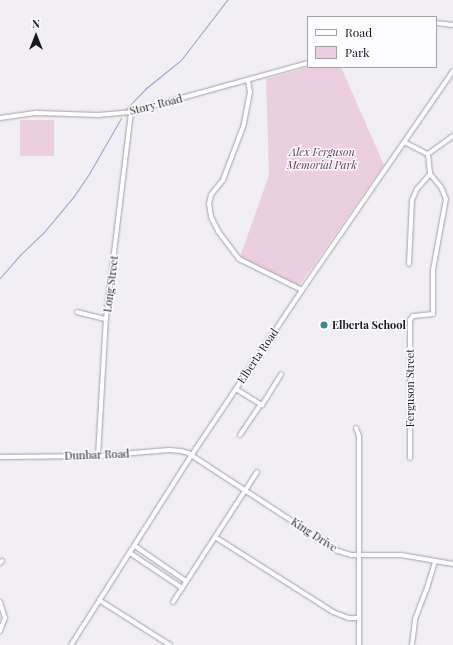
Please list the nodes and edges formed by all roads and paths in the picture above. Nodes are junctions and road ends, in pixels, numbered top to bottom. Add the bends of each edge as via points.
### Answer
1 (437, 23) edge
2 (453, 24) edge
3 (307, 63) edge
4 (453, 71) edge
5 (248, 80) junction
6 (131, 112) junction
7 (0, 118) edge
8 (453, 136) edge
9 (404, 142) junction
10 (428, 154) junction
11 (430, 174) junction
12 (410, 264) dead end
13 (302, 290) junction
14 (77, 312) dead end
15 (106, 319) junction
16 (281, 374) dead end
17 (236, 389) junction
18 (261, 404) junction
19 (356, 428) dead end
20 (240, 435) dead end
21 (98, 456) junction
22 (191, 456) junction
23 (0, 457) edge
24 (410, 458) dead end
25 (257, 472) dead end
26 (244, 490) junction
27 (215, 537) junction
28 (135, 546) junction
29 (130, 553) junction
30 (359, 555) junction
31 (435, 561) junction
32 (453, 564) edge
33 (186, 580) junction
34 (182, 588) junction
35 (99, 600) junction
36 (0, 602) edge
37 (173, 602) dead end
38 (359, 618) junction
39 (0, 631) edge
40 (71, 645) edge
41 (170, 645) edge
42 (359, 645) edge
43 (412, 645) edge

1 - 2 street
3 - 5 street, Story Road
4 - 9 street, Elberta Road
5 - 6 street, Story Road
5 - 13 street via 250,92 243,127 222,180 211,195 211,217 239,259
6 - 7 street, Story Road via 98,115 37,113
6 - 15 street, Long Street
8 - 10 street
9 - 10 street
9 - 13 street, Elberta Road
10 - 11 street
11 - 12 street via 417,189 412,200
11 - 24 street, Ferguson Street via 444,192 446,208 433,270 433,314 413,316 410,320
13 - 17 street, Elberta Road
14 - 15 street
15 - 21 street, Long Street
16 - 18 street
17 - 18 street
17 - 22 street, Elberta Road
18 - 20 street
19 - 30 street via 359,436
21 - 22 street, Dunbar Road via 169,450 181,451
21 - 23 street, Dunbar Road
22 - 26 street, King Drive
22 - 28 street, Elberta Road
25 - 26 street
26 - 27 street
26 - 30 street, King Drive via 338,551
27 - 33 street
27 - 38 street via 333,612 349,618
28 - 29 street, Elberta Road
28 - 33 street
29 - 34 street
29 - 35 street, Elberta Road
30 - 31 street, King Drive via 401,555
30 - 38 street
31 - 32 street, King Drive
31 - 43 street via 415,619
33 - 34 street
34 - 37 street
35 - 40 street, Elberta Road
35 - 41 street
36 - 39 street via 5,618
38 - 42 street

